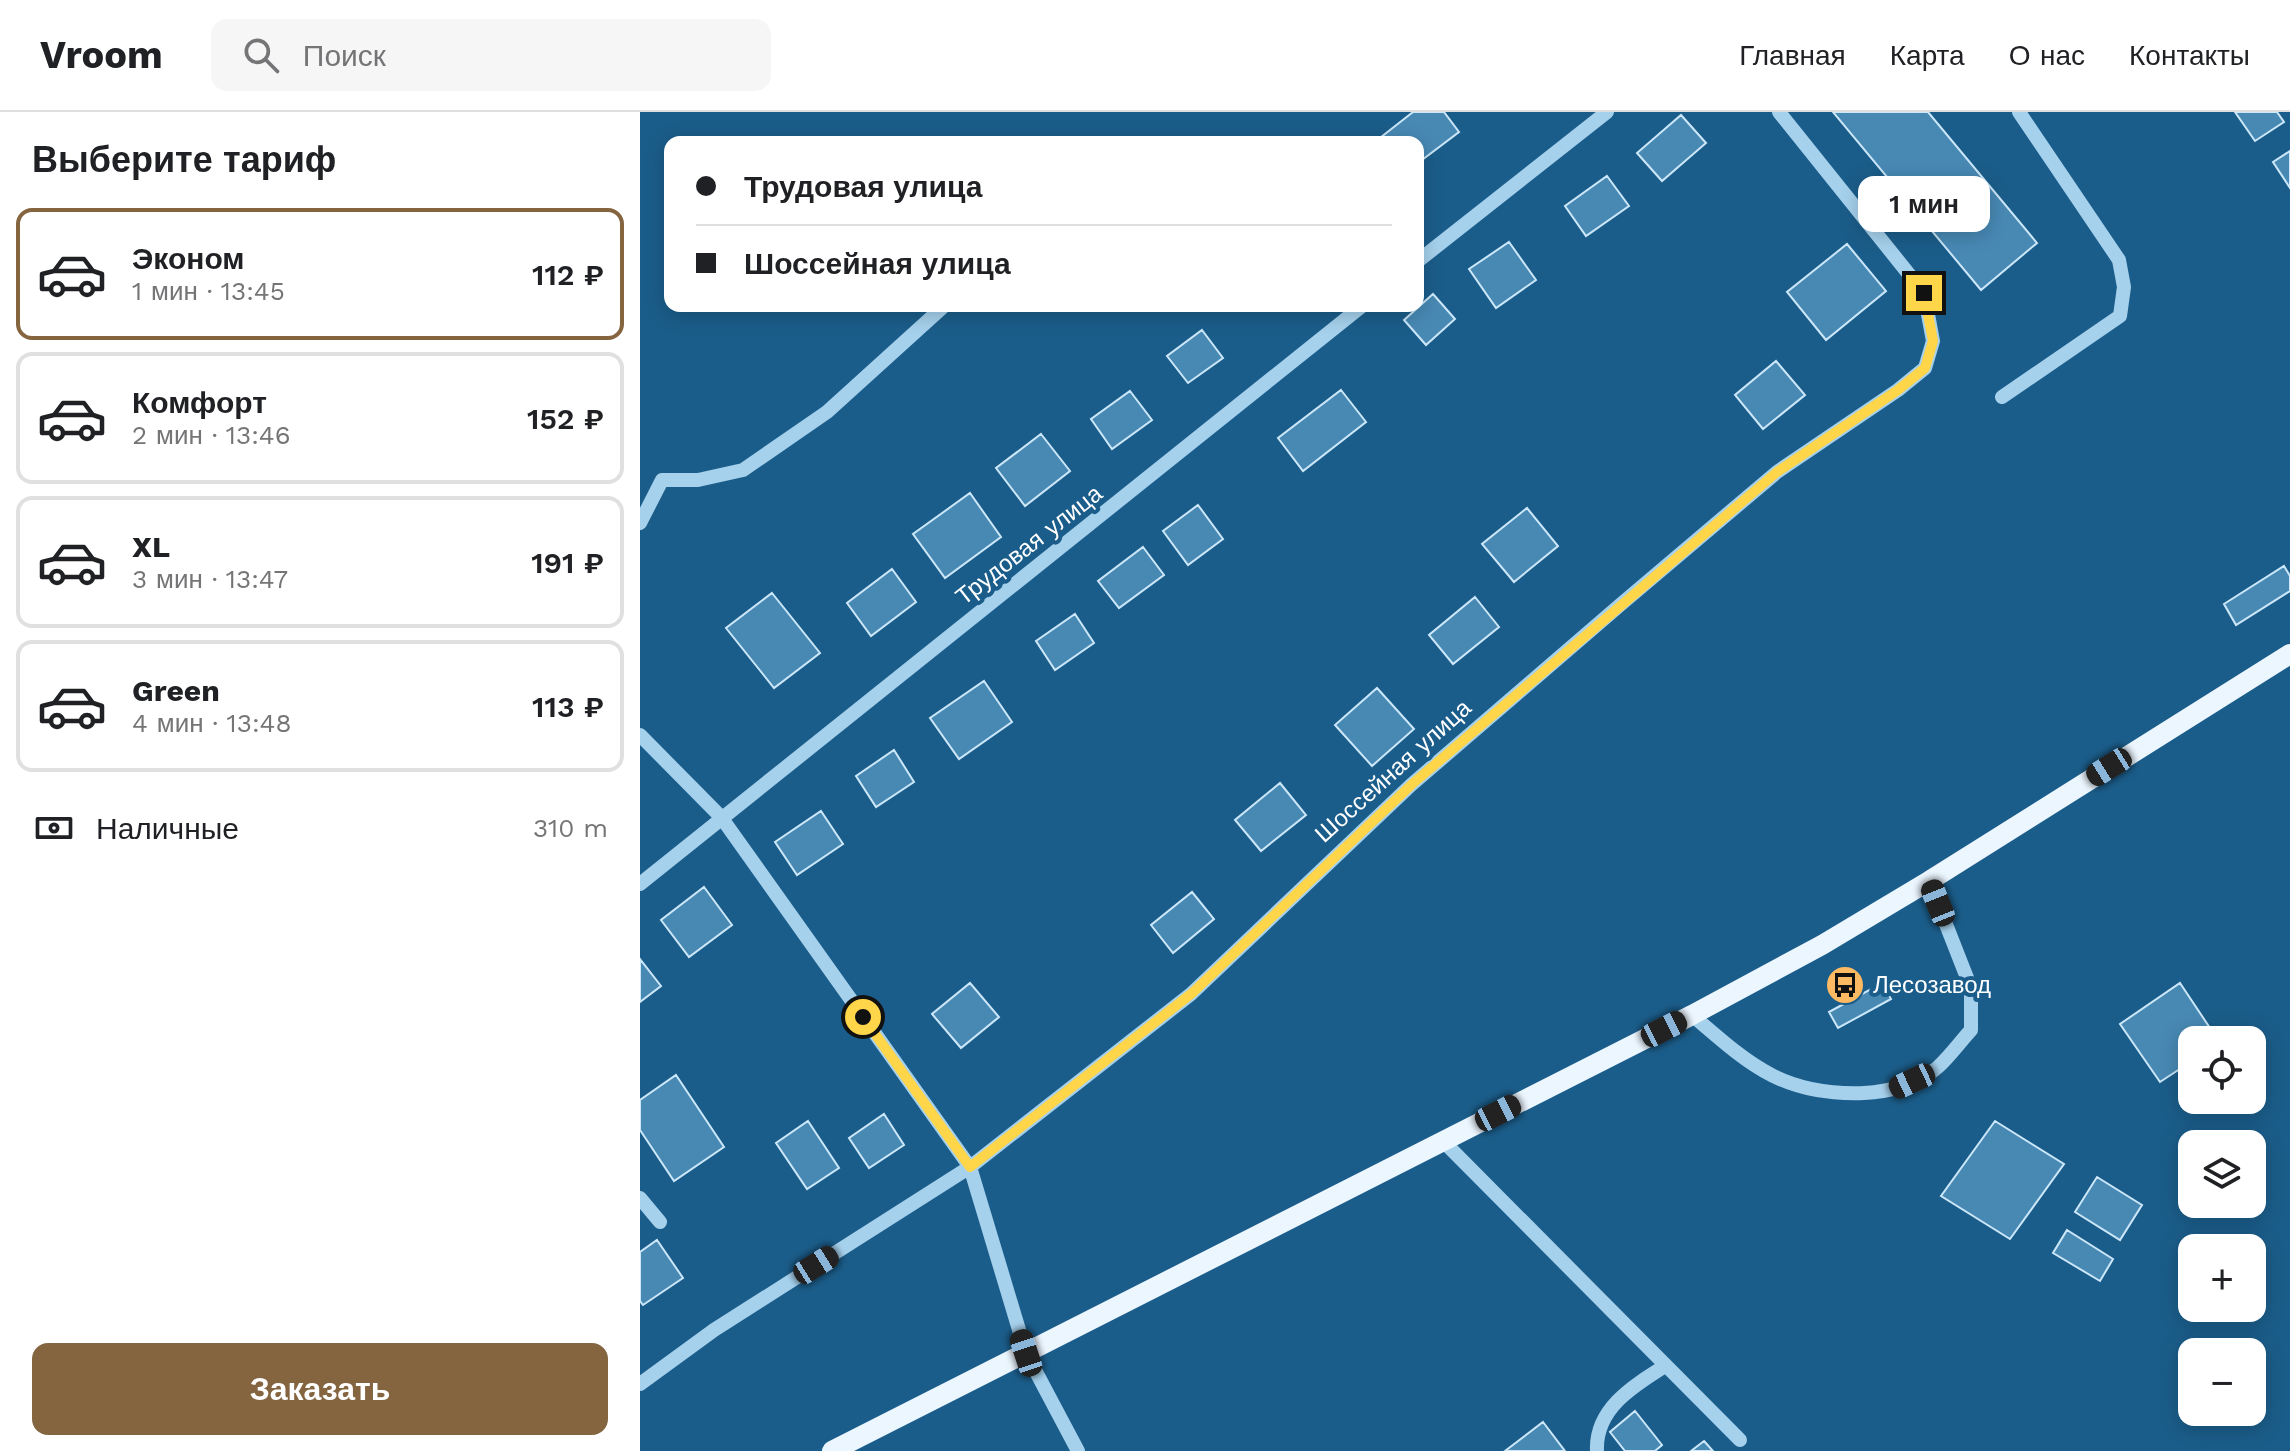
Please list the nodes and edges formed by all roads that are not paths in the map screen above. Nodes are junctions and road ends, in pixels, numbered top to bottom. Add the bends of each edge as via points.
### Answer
1 (1607, 112) edge
2 (1779, 112) edge
3 (2019, 112) edge
4 (1424, 256) edge
5 (937, 312) edge
6 (1354, 312) edge
7 (2002, 397) dead end
8 (640, 523) edge
9 (2290, 654) edge
10 (640, 735) edge
11 (721, 817) junction
12 (1929, 881) junction
13 (640, 884) edge
14 (1692, 1015) junction
15 (1443, 1141) junction
16 (970, 1167) junction
17 (640, 1198) edge
18 (660, 1222) dead end
19 (1026, 1353) junction
20 (1665, 1366) junction
21 (640, 1384) edge
22 (1740, 1440) dead end
23 (832, 1451) edge
24 (1078, 1451) edge
25 (1597, 1451) edge

1 - 4 street
2 - 16 street, Шоссейная улица via 1924,293 1933,341 1925,368 1765,482 1411,785 1191,994
3 - 7 street via 2119,260 2124,287 2120,316
5 - 8 street via 827,412 743,470 698,480 662,480
6 - 11 street, Трудовая улица
9 - 12 main road
10 - 11 street
11 - 13 street, Трудовая улица
11 - 16 street
12 - 14 main road
12 - 14 street via 1971,988 1971,1030 1936,1069 1888,1092 1832,1094 1793,1087 1743,1060
14 - 15 main road
15 - 19 main road
15 - 20 street
16 - 19 street
16 - 21 street, Шоссейная улица via 714,1330
17 - 18 street
19 - 23 main road
19 - 24 street
20 - 22 street
20 - 25 street via 1604,1414

